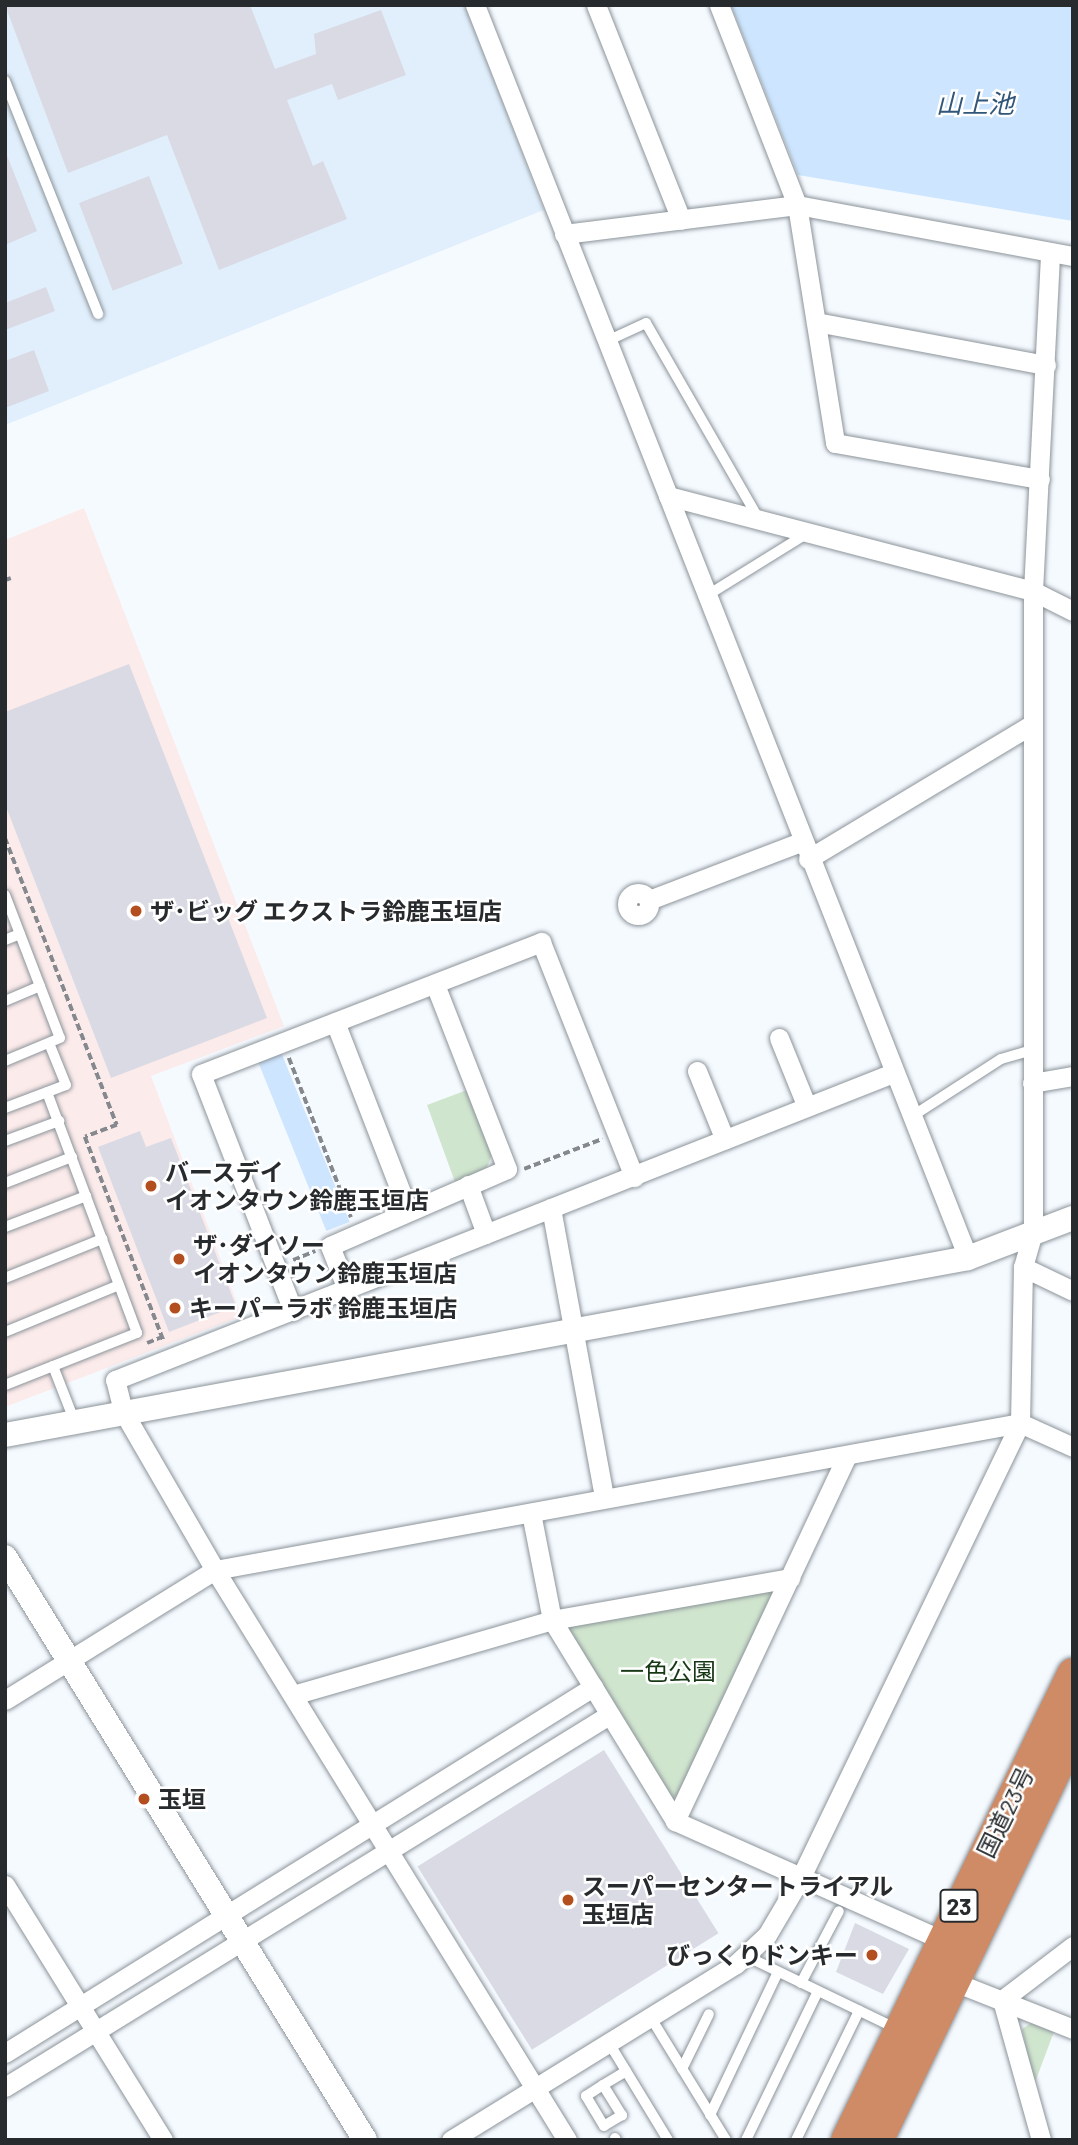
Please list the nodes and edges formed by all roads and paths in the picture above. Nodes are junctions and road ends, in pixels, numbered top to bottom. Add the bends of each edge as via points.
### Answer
1 (475, 5) edge
2 (596, 5) edge
3 (719, 5) edge
4 (5, 81) edge
5 (797, 205) junction
6 (681, 220) junction
7 (564, 234) junction
8 (1051, 252) junction
9 (1073, 256) edge
10 (98, 314) dead end
11 (816, 322) junction
12 (607, 342) junction
13 (1046, 365) junction
14 (1040, 479) junction
15 (668, 496) junction
16 (759, 521) junction
17 (807, 534) junction
18 (11, 578) dead end
19 (5, 580) edge
20 (1033, 591) junction
21 (706, 596) junction
22 (1073, 611) edge
23 (1031, 725) junction
24 (5, 838) edge
25 (805, 850) junction
26 (5, 895) edge
27 (649, 900) dead end
28 (20, 934) junction
29 (5, 940) edge
30 (435, 984) junction
31 (40, 986) junction
32 (5, 1001) edge
33 (335, 1022) junction
34 (779, 1038) dead end
35 (283, 1042) junction
36 (48, 1043) junction
37 (1032, 1050) junction
38 (5, 1061) edge
39 (697, 1071) dead end
40 (893, 1073) junction
41 (1073, 1076) edge
42 (1032, 1083) junction
43 (47, 1092) junction
44 (807, 1107) junction
45 (5, 1108) edge
46 (911, 1117) junction
47 (58, 1121) junction
48 (617, 1133) junction
49 (724, 1140) junction
50 (5, 1142) edge
51 (72, 1157) junction
52 (507, 1169) junction
53 (634, 1177) junction
54 (5, 1183) edge
55 (468, 1185) junction
56 (86, 1196) junction
57 (407, 1208) junction
58 (551, 1208) junction
59 (1073, 1218) edge
60 (5, 1227) edge
61 (1033, 1233) junction
62 (486, 1234) junction
63 (358, 1235) junction
64 (102, 1239) junction
65 (330, 1246) junction
66 (968, 1258) junction
67 (276, 1266) junction
68 (1023, 1267) junction
69 (5, 1278) edge
70 (119, 1285) junction
71 (347, 1289) junction
72 (1073, 1291) edge
73 (293, 1311) junction
74 (5, 1332) edge
75 (574, 1334) junction
76 (170, 1358) junction
77 (53, 1366) junction
78 (5, 1385) edge
79 (123, 1411) junction
80 (74, 1420) junction
81 (1020, 1423) junction
82 (5, 1435) edge
83 (1073, 1447) edge
84 (847, 1456) junction
85 (604, 1496) junction
86 (531, 1513) junction
87 (5, 1558) edge
88 (215, 1570) junction
89 (790, 1578) junction
90 (552, 1620) junction
91 (69, 1660) junction
92 (1073, 1674) edge
93 (593, 1688) junction
94 (293, 1695) junction
95 (5, 1700) edge
96 (609, 1714) junction
97 (1073, 1731) edge
98 (675, 1821) junction
99 (373, 1824) junction
100 (389, 1849) junction
101 (800, 1880) junction
102 (5, 1885) edge
103 (838, 1911) dead end
104 (225, 1916) junction
105 (942, 1940) junction
106 (240, 1941) junction
107 (1073, 1946) edge
108 (746, 1956) junction
109 (778, 1972) junction
110 (952, 1981) junction
111 (801, 1983) junction
112 (818, 1991) junction
113 (1002, 2000) junction
114 (81, 2005) junction
115 (859, 2011) junction
116 (709, 2014) dead end
117 (651, 2018) junction
118 (1073, 2029) edge
119 (899, 2030) junction
120 (97, 2031) junction
121 (609, 2043) junction
122 (5, 2053) edge
123 (682, 2069) junction
124 (626, 2071) junction
125 (603, 2085) dead end
126 (5, 2087) edge
127 (535, 2088) junction
128 (710, 2115) junction
129 (1046, 2138) edge
130 (163, 2140) edge
131 (365, 2140) edge
132 (451, 2140) edge
133 (567, 2140) edge
134 (668, 2140) edge
135 (726, 2140) edge
136 (747, 2140) edge
137 (796, 2140) edge
138 (847, 2140) edge
139 (876, 2140) edge

1 - 7 street
2 - 6 street
3 - 5 street
4 - 10 lane
5 - 6 street
5 - 8 street
5 - 11 street
6 - 7 street
7 - 12 street
8 - 9 street
8 - 13 street
11 - 13 street
11 - 14 street via 835,443
12 - 15 street
12 - 16 lane via 646,323
13 - 14 street
14 - 20 street
15 - 16 street
15 - 21 street
16 - 17 street
17 - 20 street
17 - 21 lane
18 - 19 path
20 - 22 street
20 - 23 street
21 - 25 street
23 - 25 street
23 - 37 street
24 - 76 path via 117,1125 85,1137
25 - 27 street
25 - 40 street
26 - 28 lane
28 - 29 lane
28 - 31 lane
30 - 33 street
30 - 48 street via 541,942
30 - 52 street
31 - 32 lane
31 - 36 lane via 60,1038
33 - 35 street
33 - 57 street
34 - 44 street
35 - 63 path
35 - 67 street via 201,1074
36 - 38 lane
36 - 43 lane via 66,1085
37 - 42 street
37 - 46 lane via 1001,1059
39 - 49 street
40 - 44 street
40 - 46 street
41 - 42 street
42 - 61 street
43 - 45 lane
43 - 47 lane
44 - 49 street
46 - 66 street
47 - 50 lane
47 - 51 lane
48 - 52 path via 514,1173
48 - 53 street
49 - 53 street
51 - 54 lane
51 - 56 lane
52 - 55 street
53 - 58 street
55 - 57 street
55 - 62 street
56 - 60 lane
56 - 64 lane
57 - 63 street via 403,1217
58 - 62 street
58 - 75 street
59 - 61 street
61 - 66 street
61 - 68 street
62 - 71 street
63 - 65 street
64 - 69 lane
64 - 70 lane
65 - 67 path
65 - 71 street
66 - 75 street
67 - 73 street
68 - 72 street
68 - 81 street
70 - 74 lane
70 - 77 lane via 137,1333
71 - 73 street
73 - 76 street
75 - 79 street
75 - 85 street
76 - 79 street via 115,1380
77 - 78 lane
77 - 80 lane
79 - 80 street
79 - 88 street
80 - 82 street
81 - 83 street
81 - 84 street
81 - 101 street
84 - 85 street
84 - 89 street
85 - 86 street
86 - 88 street
86 - 90 street
87 - 91 street
88 - 91 street
88 - 94 street
89 - 90 street
89 - 98 street
90 - 93 street
90 - 94 street
91 - 95 street
91 - 104 street
92 - 105 highway, 国道23号 / 23
93 - 96 street
93 - 99 street
94 - 99 street
96 - 98 street
96 - 100 street
97 - 110 highway, 国道23号 / 23
98 - 101 street
99 - 100 street
99 - 104 street
100 - 106 street
100 - 127 street
101 - 105 street
101 - 108 street via 778,1920
102 - 114 street
103 - 111 lane
104 - 106 street
104 - 114 street
105 - 119 highway, 国道23号 / 23
106 - 120 street
106 - 131 street
107 - 113 street
108 - 109 lane
108 - 117 street
109 - 111 lane
109 - 128 lane
110 - 113 street
110 - 139 highway, 国道23号 / 23
111 - 112 lane
112 - 115 lane
112 - 136 lane
113 - 118 street
113 - 129 street via 1017,2067
114 - 120 street
114 - 122 street
115 - 119 lane
115 - 137 lane
116 - 123 lane
117 - 121 street
117 - 123 lane
119 - 138 highway, 国道23号 / 23
120 - 126 street
120 - 130 street
121 - 124 lane
121 - 127 street
123 - 128 lane
124 - 125 lane
124 - 134 lane
127 - 132 street
127 - 133 street
128 - 135 lane

